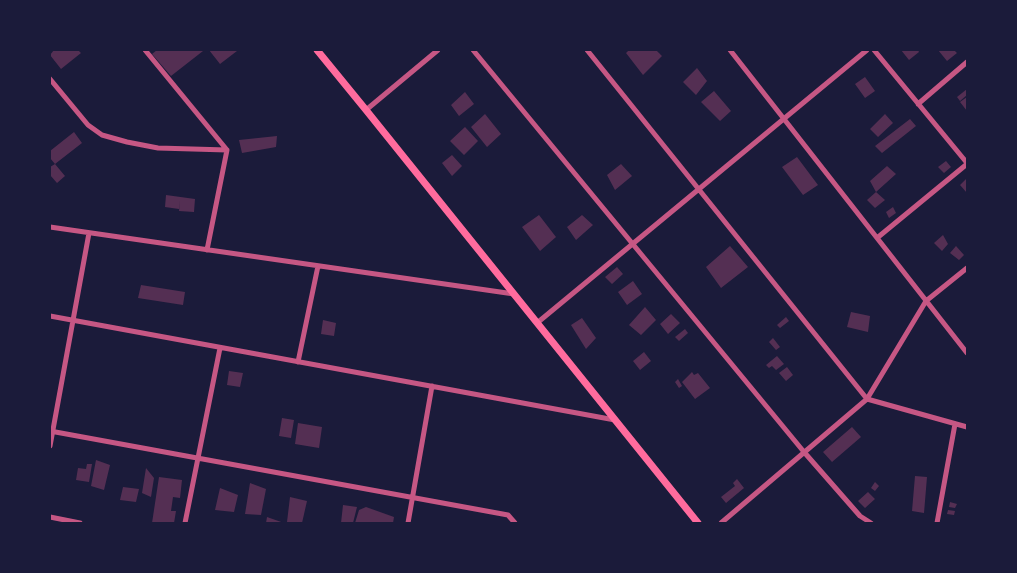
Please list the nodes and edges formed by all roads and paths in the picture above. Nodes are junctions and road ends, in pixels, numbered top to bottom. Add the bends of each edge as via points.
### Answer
1 (145, 50) edge
2 (317, 50) edge
3 (438, 50) edge
4 (473, 50) edge
5 (587, 50) edge
6 (730, 50) edge
7 (867, 50) edge
8 (874, 50) edge
9 (967, 62) edge
10 (50, 79) edge
11 (918, 104) junction
12 (366, 110) junction
13 (784, 119) junction
14 (227, 150) junction
15 (967, 164) edge
16 (699, 189) junction
17 (50, 227) edge
18 (89, 233) junction
19 (877, 238) junction
20 (633, 244) junction
21 (207, 250) junction
22 (318, 266) junction
23 (967, 268) edge
24 (514, 294) junction
25 (926, 300) junction
26 (50, 316) edge
27 (73, 321) junction
28 (537, 323) junction
29 (220, 348) junction
30 (967, 353) edge
31 (298, 362) junction
32 (432, 386) junction
33 (866, 399) junction
34 (615, 420) junction
35 (955, 424) junction
36 (967, 428) edge
37 (51, 431) edge
38 (50, 446) edge
39 (804, 452) junction
40 (198, 458) junction
41 (412, 498) junction
42 (508, 515) junction
43 (50, 518) edge
44 (80, 523) edge
45 (185, 523) edge
46 (408, 523) edge
47 (506, 523) edge
48 (515, 523) edge
49 (698, 523) edge
50 (721, 523) edge
51 (871, 523) edge
52 (937, 523) edge

1 - 14 street
2 - 12 main road
3 - 12 street
4 - 20 street
5 - 16 street
6 - 13 street
7 - 13 street
8 - 11 street
9 - 11 street
10 - 14 street via 88,125 102,134 158,148
11 - 15 street
12 - 24 main road
13 - 16 street
13 - 19 street
14 - 21 street
15 - 19 street
16 - 20 street
16 - 33 street
17 - 18 street
18 - 21 street
18 - 27 street
19 - 25 street
20 - 28 street
20 - 39 street
21 - 22 street
22 - 24 street
22 - 31 street
23 - 25 street
24 - 28 main road
25 - 30 street
25 - 33 street
26 - 27 street
27 - 29 street
27 - 37 street
28 - 34 main road
29 - 31 street
29 - 40 street
31 - 32 street
32 - 34 street
32 - 41 street
33 - 35 street
33 - 39 street
34 - 49 main road
35 - 36 street
35 - 52 street
37 - 38 street
37 - 40 street
39 - 50 street
39 - 51 street via 860,516
40 - 41 street
40 - 45 street
41 - 42 street
41 - 46 street
42 - 47 street
42 - 48 street
43 - 44 street

